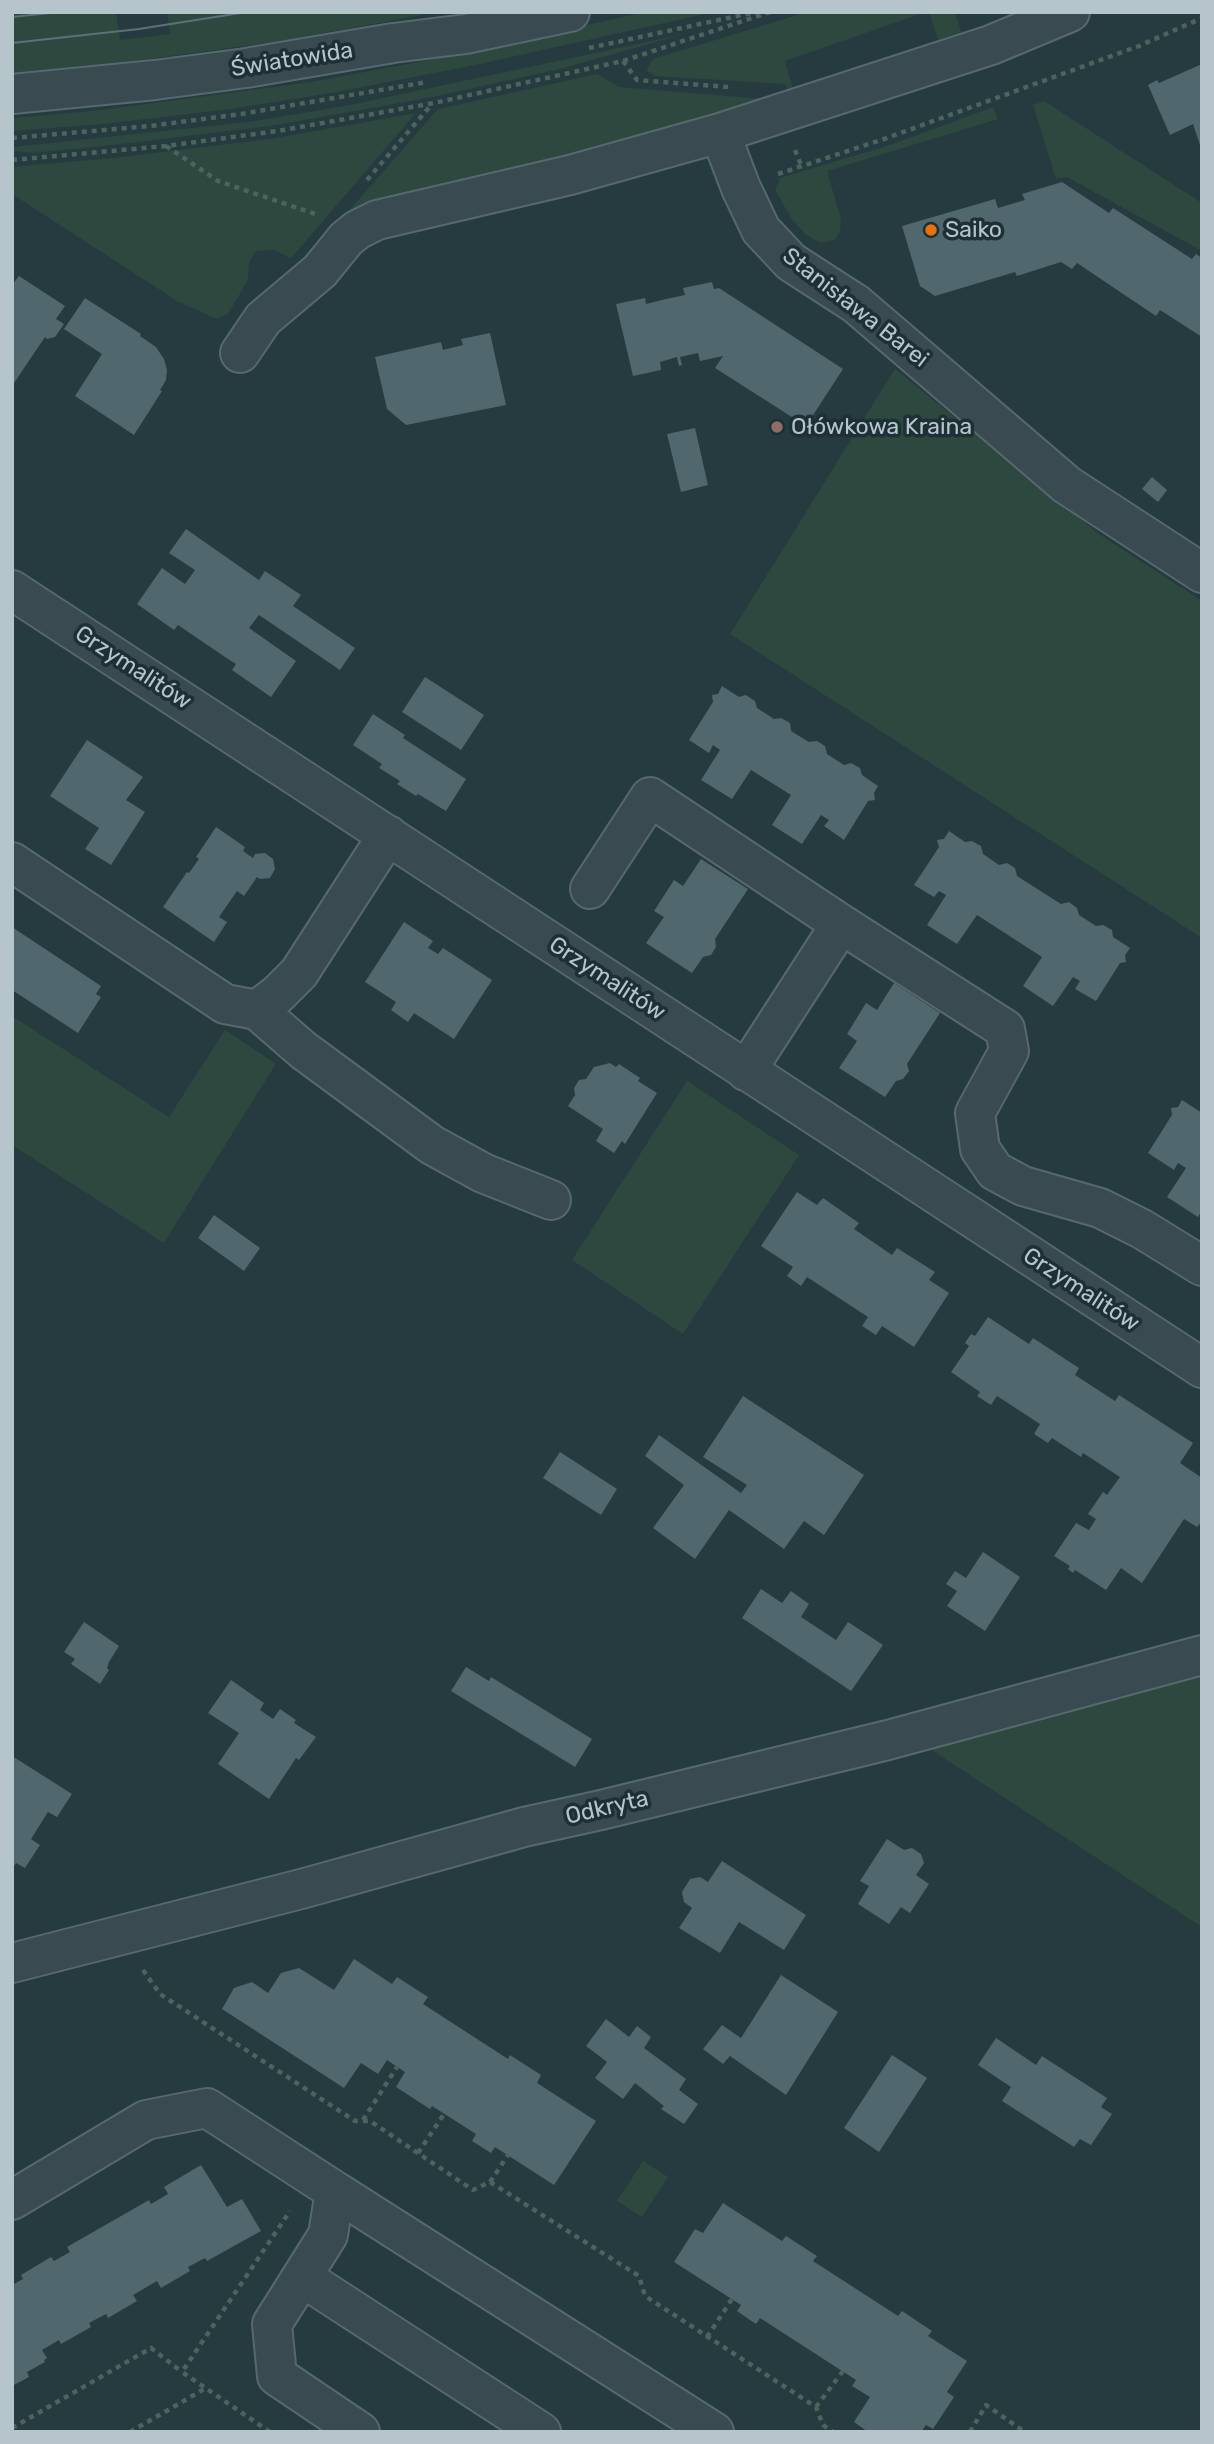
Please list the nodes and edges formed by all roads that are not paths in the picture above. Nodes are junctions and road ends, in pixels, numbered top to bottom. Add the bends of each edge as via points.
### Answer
1 (570, 12) edge
2 (1070, 12) edge
3 (12, 94) edge
4 (720, 133) junction
5 (240, 353) dead end
6 (1202, 573) edge
7 (12, 590) edge
8 (388, 835) junction
9 (12, 862) edge
10 (590, 889) dead end
11 (841, 924) junction
12 (257, 1010) junction
13 (746, 1071) junction
14 (551, 1200) dead end
15 (1202, 1266) edge
16 (1197, 1354) edge
17 (1202, 1655) edge
18 (12, 1963) edge
19 (335, 2191) junction
20 (12, 2200) edge
21 (302, 2277) junction
22 (360, 2432) edge
23 (541, 2432) edge
24 (714, 2432) edge

1 - 3 street, Światowida via 479,32 246,68
2 - 4 street via 991,45
4 - 5 street via 570,175 377,220 346,239 320,271 263,319
4 - 6 street, Stanisława Barei via 761,230 791,262 856,304 1067,485
7 - 8 street, Grzymalitów
8 - 12 street via 299,973
8 - 13 street, Grzymalitów
9 - 12 street via 225,1004
10 - 11 street via 650,797
11 - 13 street
11 - 15 street via 1005,1029 1009,1051 975,1113 980,1149 995,1171 1023,1186 1100,1209
12 - 14 street via 303,1050 432,1145 484,1173
13 - 16 street, Grzymalitów
17 - 18 street, Odkryta via 888,1740 524,1827
19 - 20 street via 207,2108 146,2120
19 - 21 street via 328,2235
19 - 24 street
21 - 22 street via 272,2324 277,2376
21 - 23 street

